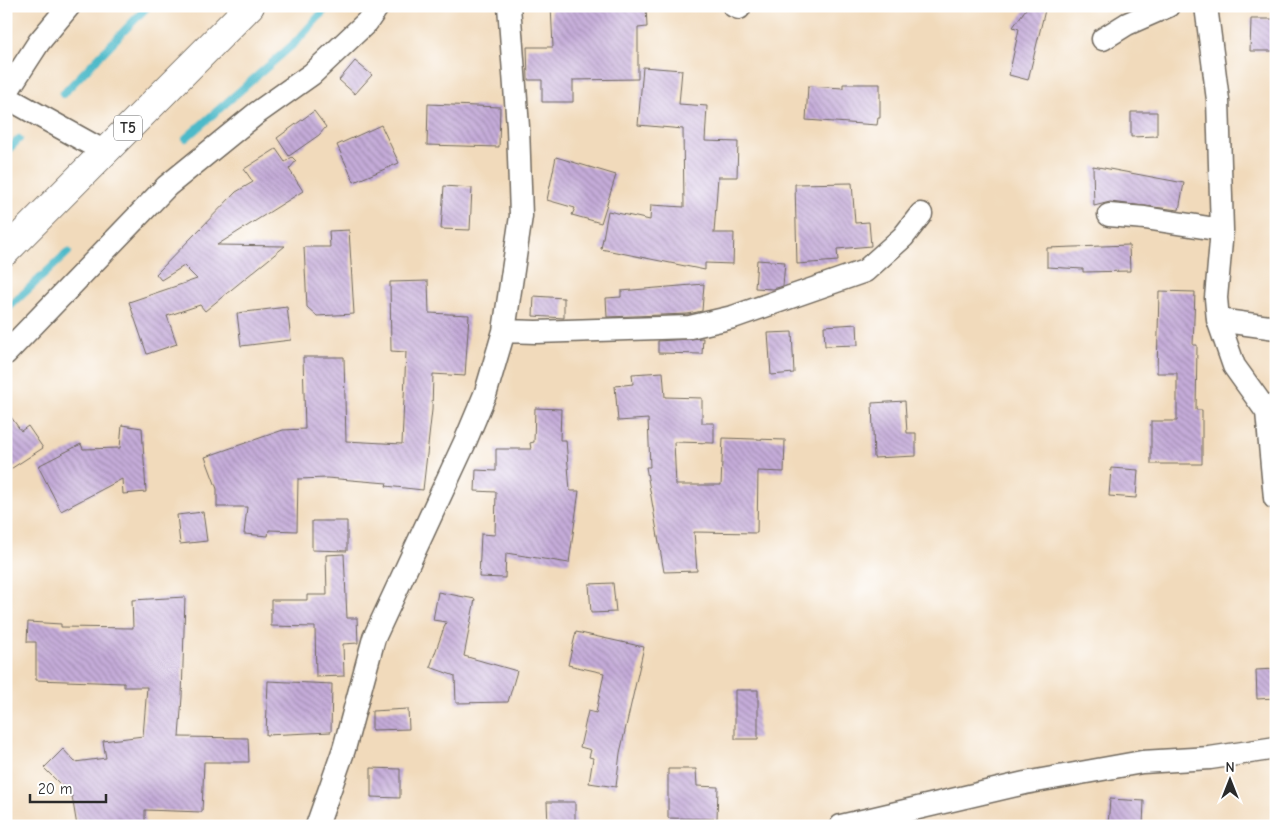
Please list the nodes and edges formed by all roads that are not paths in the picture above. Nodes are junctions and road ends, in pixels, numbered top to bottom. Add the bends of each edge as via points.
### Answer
1 (69, 6) edge
2 (250, 6) edge
3 (378, 6) edge
4 (509, 6) edge
5 (1168, 6) edge
6 (1206, 6) edge
7 (1103, 39) dead end
8 (6, 93) edge
9 (6, 97) edge
10 (105, 152) junction
11 (921, 214) dead end
12 (1109, 215) dead end
13 (1222, 230) junction
14 (6, 251) edge
15 (1218, 320) junction
16 (1276, 328) edge
17 (504, 331) junction
18 (6, 353) edge
19 (1275, 498) edge
20 (1276, 748) edge
21 (317, 826) edge
22 (841, 826) edge

1 - 8 street via 39,42
2 - 10 highway, T5
3 - 18 street via 367,22 312,74 257,113 167,186
4 - 17 street via 521,216
5 - 7 street via 1127,24
6 - 13 street via 1218,100
9 - 10 street
10 - 14 highway, T5
11 - 17 street via 903,237 865,271 733,317 690,326
12 - 13 street
13 - 15 street via 1216,298
15 - 16 street
15 - 19 street via 1234,366 1267,412
17 - 21 street via 486,392 374,638 344,749
20 - 22 street via 1210,758 1142,762 1025,783

